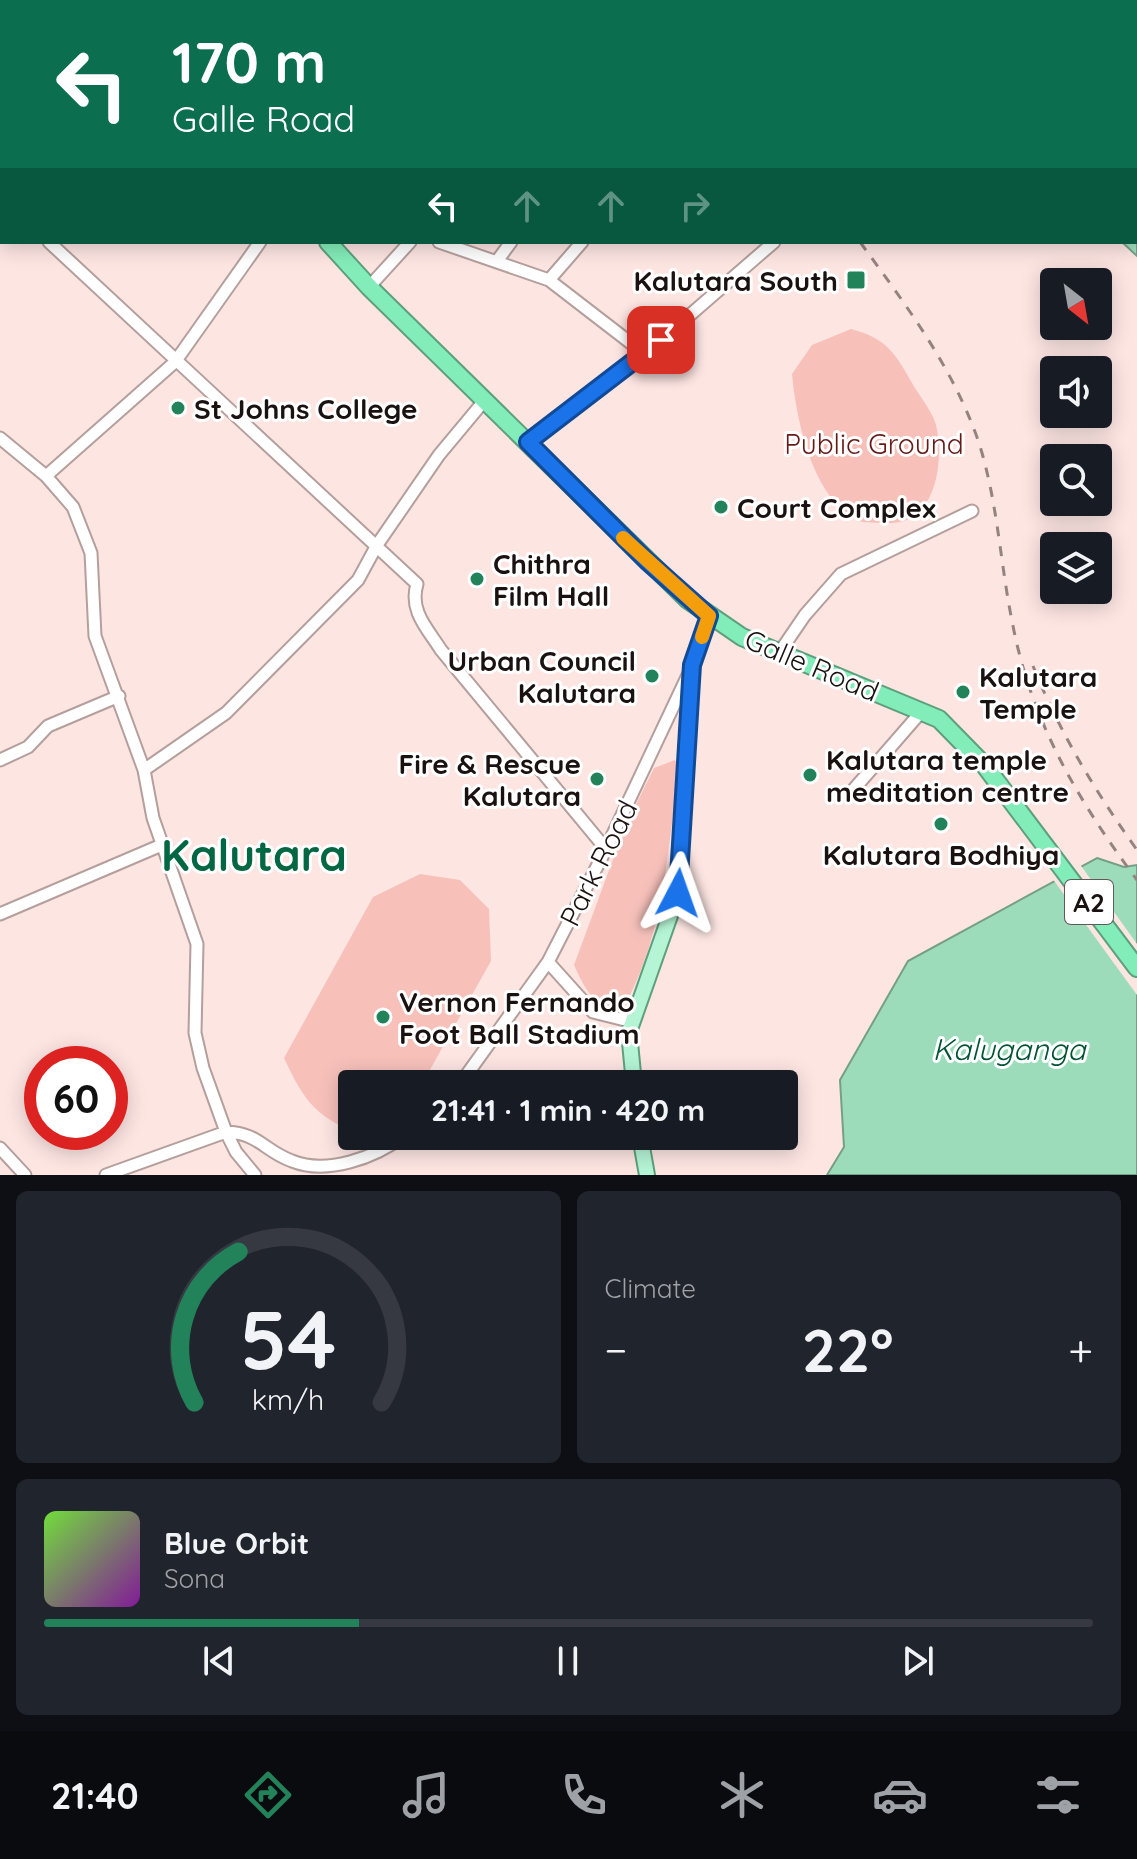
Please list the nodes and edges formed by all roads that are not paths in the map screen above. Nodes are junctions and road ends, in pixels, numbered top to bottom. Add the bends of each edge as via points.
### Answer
1 (51, 244) edge
2 (259, 244) edge
3 (330, 244) edge
4 (408, 244) edge
5 (445, 244) edge
6 (510, 244) edge
7 (580, 244) edge
8 (772, 244) edge
9 (497, 261) junction
10 (549, 280) junction
11 (369, 287) junction
12 (645, 354) junction
13 (175, 362) junction
14 (484, 401) junction
15 (0, 438) edge
16 (528, 442) junction
17 (46, 476) junction
18 (972, 511) dead end
19 (377, 545) junction
20 (709, 616) junction
21 (779, 653) junction
22 (692, 665) junction
23 (119, 696) junction
24 (921, 712) junction
25 (0, 760) edge
26 (144, 770) junction
27 (854, 789) dead end
28 (164, 844) junction
29 (606, 849) junction
30 (0, 914) edge
31 (548, 962) junction
32 (1137, 968) edge
33 (633, 1022) junction
34 (470, 1070) edge
35 (633, 1070) edge
36 (226, 1132) junction
37 (0, 1148) edge
38 (379, 1150) edge
39 (643, 1150) edge
40 (25, 1175) edge
41 (106, 1175) edge
42 (254, 1175) edge
43 (647, 1175) edge

1 - 13 street
2 - 13 street
3 - 11 highway, Galle Road / A2
4 - 11 street
5 - 9 street
6 - 9 street
7 - 10 street
8 - 12 street
9 - 10 street
10 - 12 street
11 - 14 highway, Galle Road / A2
12 - 16 street
13 - 17 street
13 - 19 street
14 - 16 highway, Galle Road / A2
14 - 19 street
15 - 17 street
16 - 20 highway, Galle Road / A2
17 - 23 street via 73,507 91,553 95,636
18 - 21 street via 841,574
19 - 26 street via 358,580 288,654 226,713
19 - 29 street via 417,584 413,598 418,615 441,650
20 - 21 highway, Galle Road / A2
20 - 22 main road
21 - 24 highway, Galle Road / A2
22 - 29 street, Park Road
22 - 33 main road via 678,893
23 - 25 street via 48,726 28,747
23 - 26 street
24 - 27 street
24 - 32 highway, Galle Road / A2 via 939,719 964,742 1041,836
26 - 28 street
28 - 30 street
28 - 36 street via 197,944 195,1033
29 - 31 street, Park Road
31 - 33 street via 593,1012
31 - 34 street, Park Road
33 - 35 main road
36 - 38 street via 246,1132 292,1161 326,1166
36 - 41 street
36 - 42 street
37 - 40 street
39 - 43 main road

